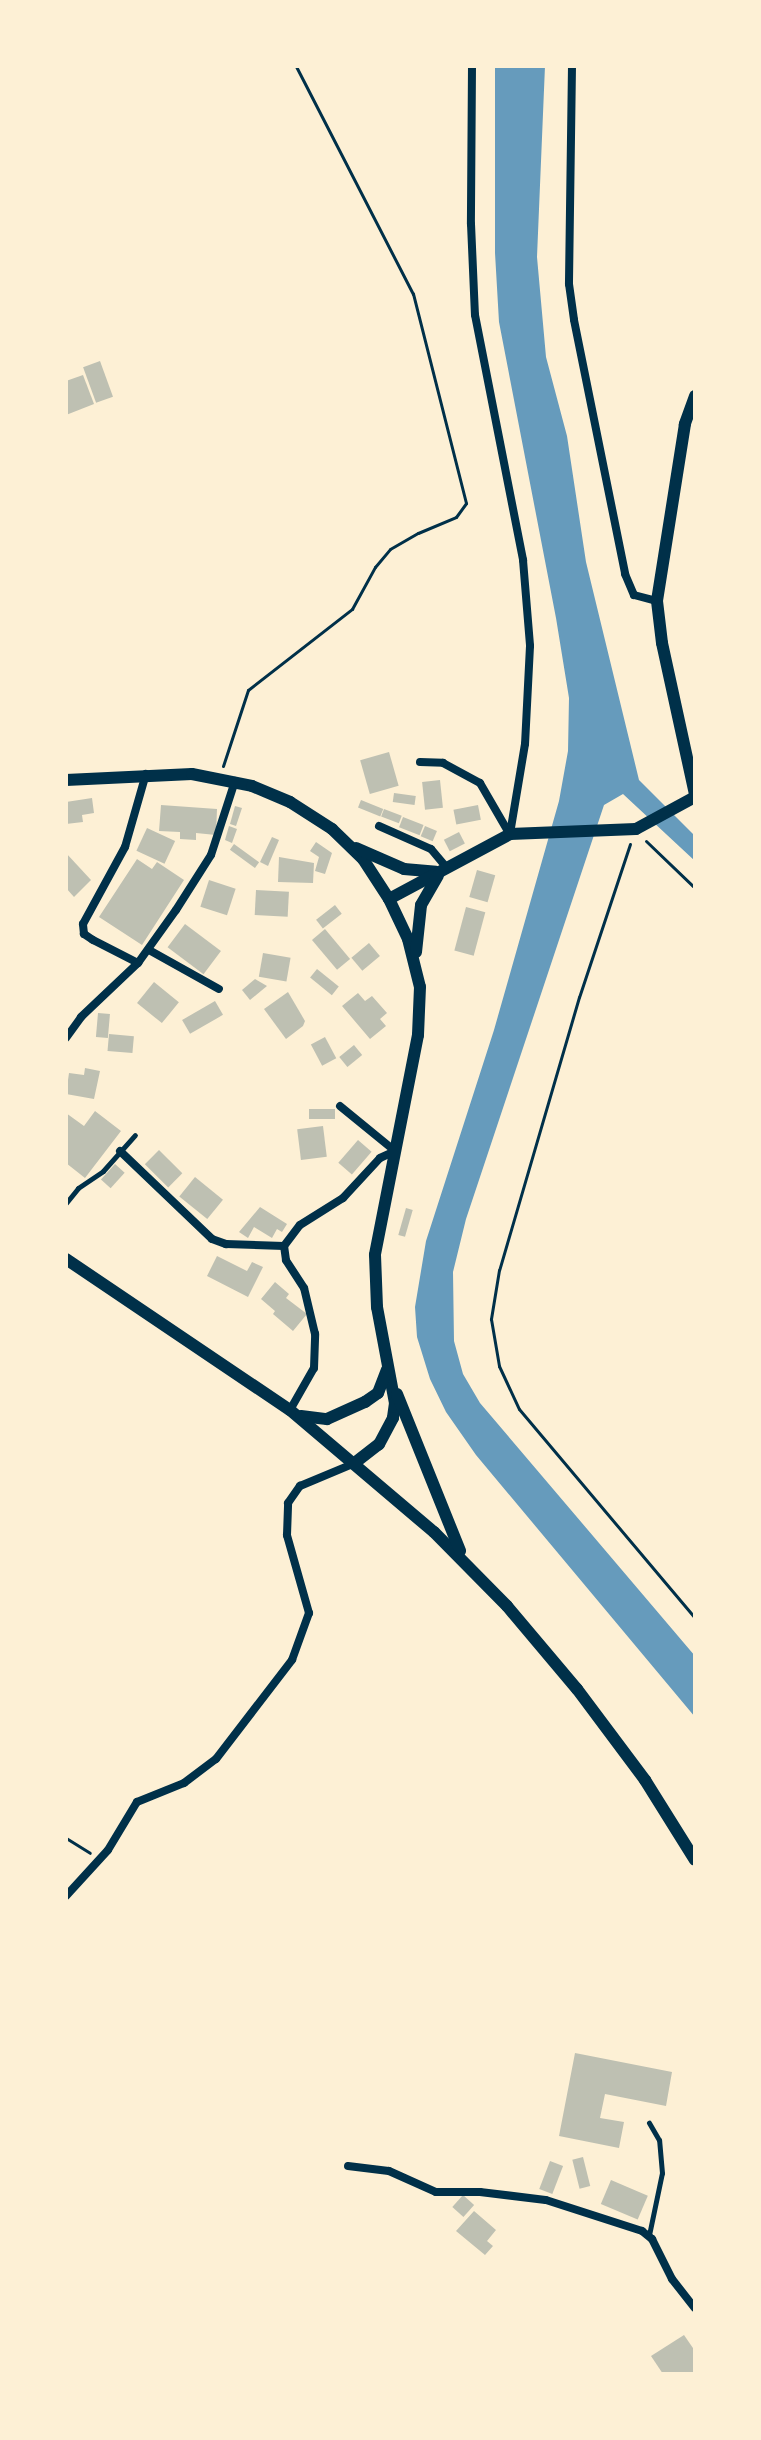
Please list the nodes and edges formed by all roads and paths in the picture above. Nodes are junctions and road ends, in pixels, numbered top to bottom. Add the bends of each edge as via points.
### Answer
1 (296, 66) edge
2 (472, 66) edge
3 (572, 66) edge
4 (695, 396) edge
5 (657, 601) junction
6 (420, 762) dead end
7 (146, 774) junction
8 (220, 777) junction
9 (66, 780) edge
10 (235, 781) junction
11 (692, 798) edge
12 (379, 826) dead end
13 (635, 829) junction
14 (515, 833) junction
15 (348, 843) junction
16 (445, 870) junction
17 (695, 888) edge
18 (389, 899) junction
19 (149, 950) junction
20 (138, 963) junction
21 (416, 964) junction
22 (219, 989) dead end
23 (66, 1038) edge
24 (340, 1106) dead end
25 (135, 1135) dead end
26 (120, 1151) junction
27 (395, 1151) junction
28 (66, 1203) edge
29 (284, 1246) junction
30 (66, 1259) edge
31 (387, 1358) junction
32 (392, 1382) junction
33 (290, 1410) junction
34 (355, 1463) junction
35 (473, 1570) junction
36 (695, 1618) edge
37 (66, 1838) edge
38 (695, 1860) edge
39 (99, 1861) junction
40 (66, 1896) edge
41 (649, 2123) dead end
42 (348, 2166) dead end
43 (649, 2235) junction
44 (695, 2308) edge

1 - 8 path via 409,283 466,503 456,517 390,549 352,609 248,690
2 - 14 street via 475,315 528,609 530,686
3 - 5 street via 569,284 574,320 625,574 634,595
4 - 5 street via 685,424
5 - 11 street
6 - 14 street via 443,763 480,783
7 - 8 street
7 - 9 street
7 - 20 street via 125,847 83,924 84,934
8 - 10 street
10 - 15 street via 290,802
10 - 19 street via 211,855
11 - 13 street
12 - 16 street via 431,849
13 - 14 street
13 - 17 path
13 - 36 path via 595,942 499,1270 491,1319 499,1366 519,1409
14 - 16 street
15 - 16 street via 413,872
15 - 18 street
16 - 18 street
16 - 21 street via 421,905
18 - 21 street
19 - 20 street
19 - 22 street
20 - 23 street
21 - 27 street via 418,1035
24 - 27 street
25 - 26 lane
26 - 28 lane
26 - 29 street via 212,1239
27 - 29 street via 380,1158 343,1198 300,1225
27 - 31 street via 375,1255 377,1307
29 - 33 street via 286,1260 304,1288 315,1334 314,1368
30 - 33 street
31 - 32 street
31 - 33 street via 383,1386 365,1402 327,1419 310,1419
32 - 34 street via 393,1418 379,1444
32 - 35 street via 455,1542
33 - 34 street
34 - 35 street
34 - 39 street via 300,1486 288,1503 287,1535 309,1613 292,1660 216,1759 184,1783 137,1802
35 - 38 street via 577,1689 645,1780
37 - 39 path
39 - 40 street
41 - 43 lane via 659,2140 662,2173
42 - 43 street via 389,2171 436,2192 546,2200
43 - 44 street

